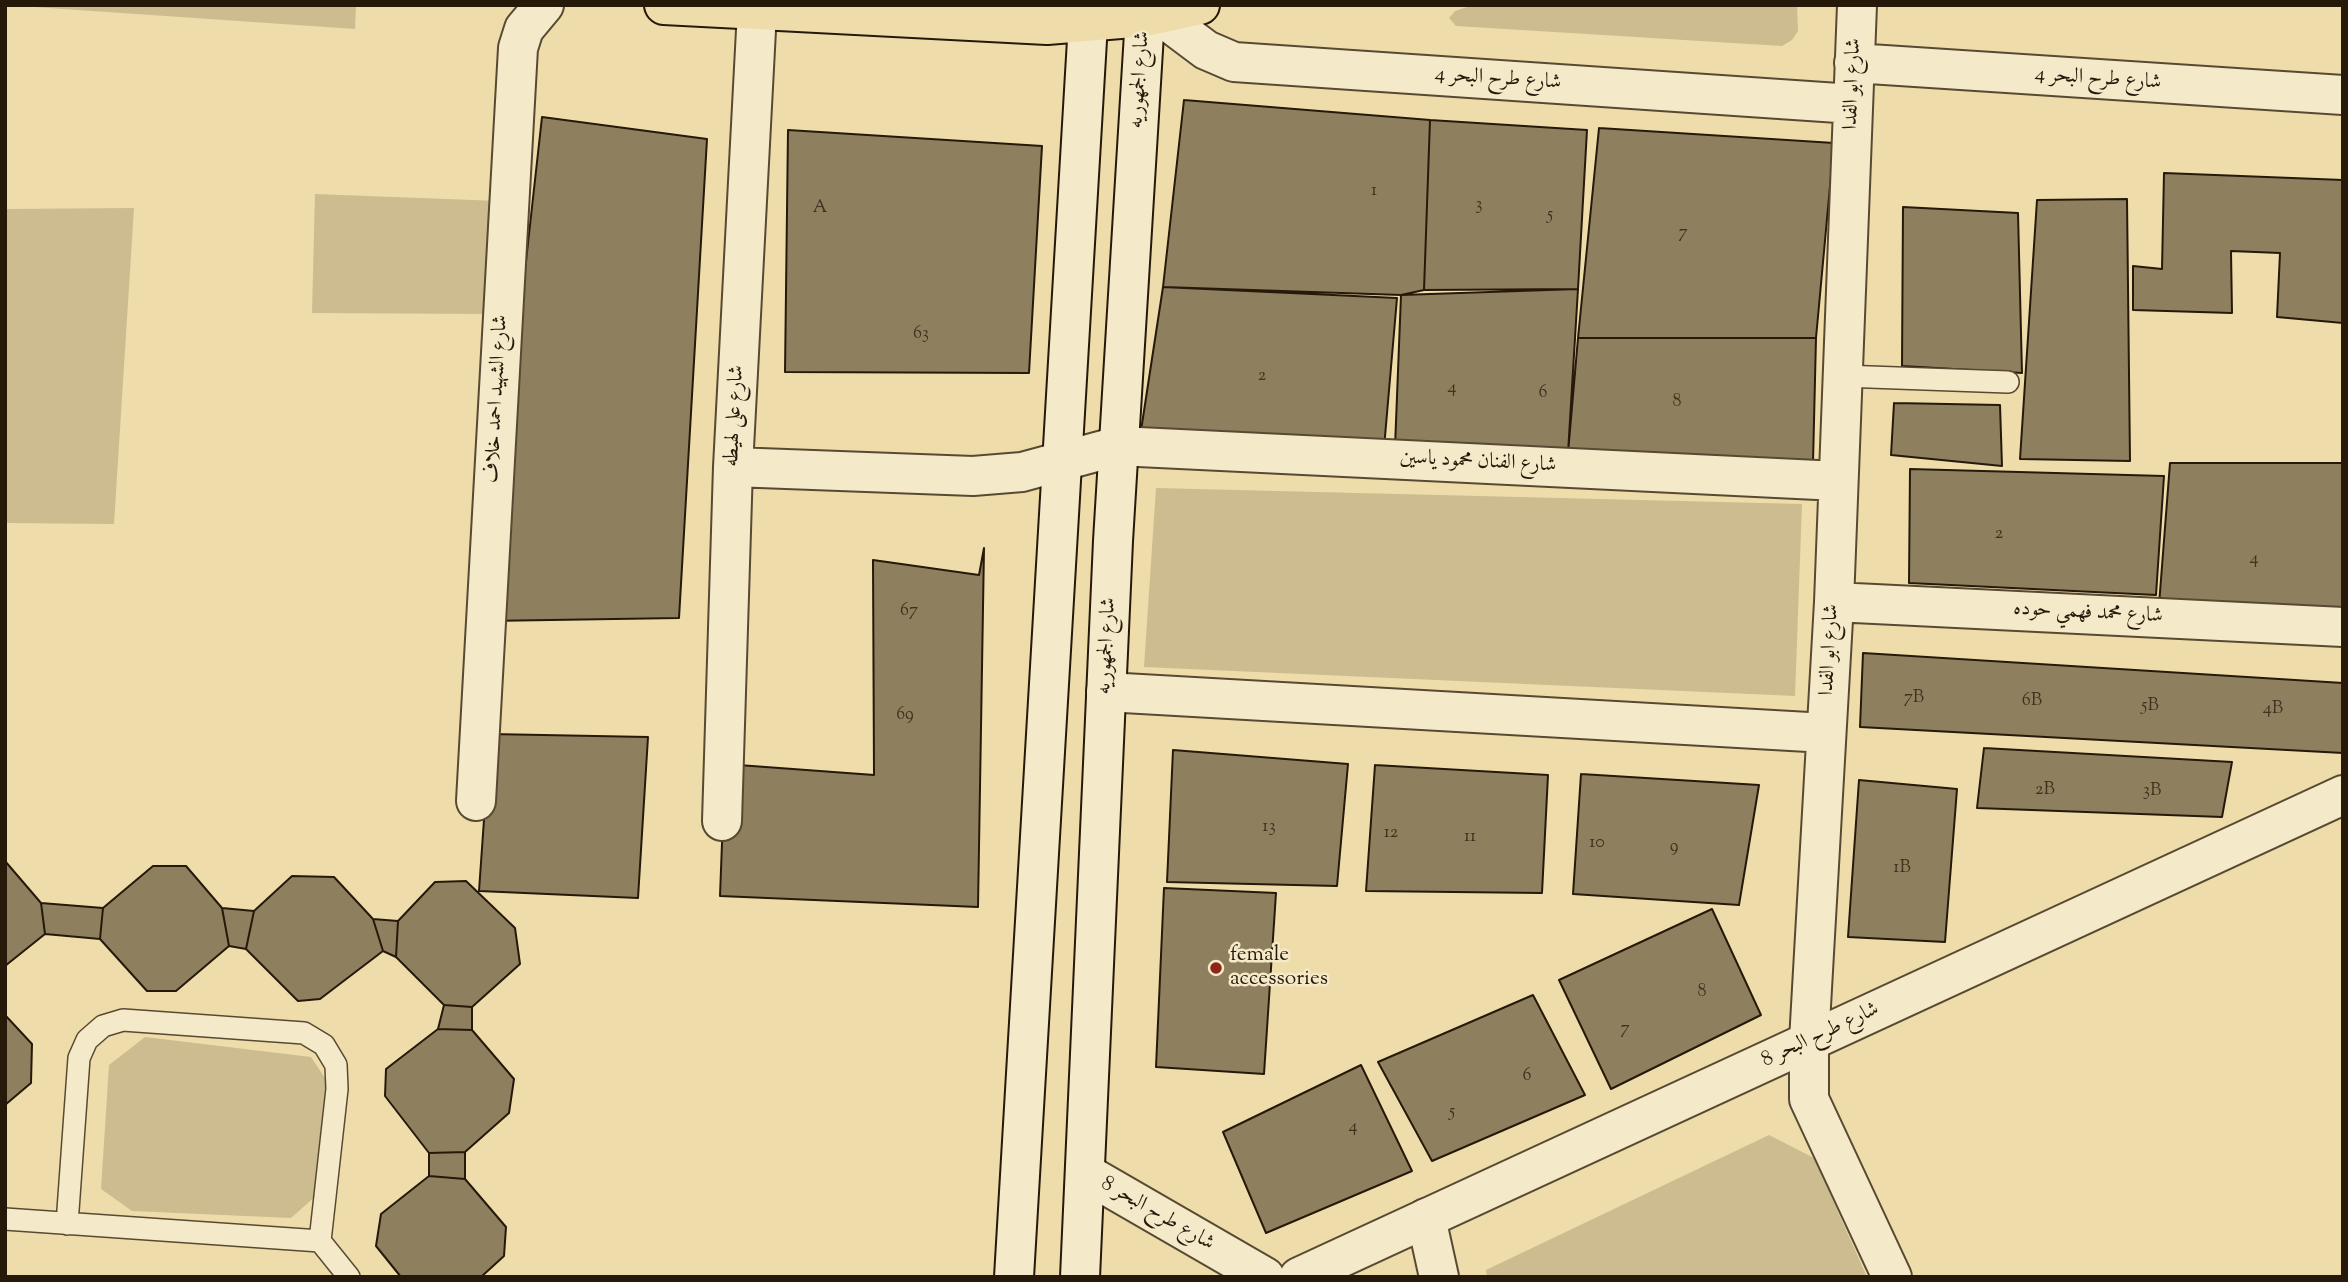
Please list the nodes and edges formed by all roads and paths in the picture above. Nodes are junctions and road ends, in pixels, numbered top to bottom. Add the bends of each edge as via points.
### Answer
1 (544, 5) edge
2 (1200, 5) edge
3 (1857, 5) edge
4 (682, 6) edge
5 (757, 11) junction
6 (1152, 15) junction
7 (1088, 23) junction
8 (1854, 63) junction
9 (2343, 96) edge
10 (1853, 104) junction
11 (1843, 376) junction
12 (2008, 382) dead end
13 (1118, 446) junction
14 (1060, 461) junction
15 (733, 467) junction
16 (1838, 481) junction
17 (1834, 602) junction
18 (2343, 627) edge
19 (1106, 692) junction
20 (1826, 733) junction
21 (2343, 795) edge
22 (476, 801) dead end
23 (722, 821) dead end
24 (1809, 1041) junction
25 (1085, 1173) junction
26 (1426, 1218) junction
27 (5, 1219) edge
28 (66, 1224) junction
29 (320, 1241) junction
30 (349, 1277) edge
31 (1014, 1277) edge
32 (1080, 1277) edge
33 (1265, 1277) edge
34 (1299, 1277) edge
35 (1440, 1277) edge
36 (1892, 1277) edge

1 - 22 street, شارع الشهيد احمد خلاف via 524,29 518,48
2 - 6 main road
3 - 8 street, شارع ابو الفدا
4 - 5 main road
5 - 7 main road via 1005,24
5 - 15 street, شارع على لهيطه
6 - 7 main road
6 - 10 street, شارع طرح البحر 4 via 1234,62
6 - 13 street, شارع الجمهوريه
7 - 14 street
8 - 9 street, شارع طرح البحر 4
8 - 10 street, شارع ابو الفدا
10 - 11 street, شارع ابو الفدا
11 - 12 lane
11 - 16 street, شارع ابو الفدا
13 - 14 street, شارع الفنان محمود ياسين
13 - 16 street, شارع الفنان محمود ياسين
13 - 19 street, شارع الجمهوريه
14 - 15 street, شارع الفنان محمود ياسين via 1022,472 973,476
14 - 31 street
15 - 23 street, شارع على لهيطه
16 - 17 street, شارع ابو الفدا
17 - 18 street, شارع محمد فهمي حوده
17 - 20 street, شارع ابو الفدا
19 - 20 street
19 - 25 street, شارع الجمهوريه
20 - 24 street, شارع ابو الفدا
21 - 24 street, شارع طرح البحر 8
24 - 26 street, شارع طرح البحر 8
24 - 36 street, شارع ابو الفدا via 1810,1099
25 - 32 street, شارع الجمهوريه
25 - 33 street, شارع طرح البحر 8
26 - 34 street, شارع طرح البحر 8
26 - 35 street
27 - 28 lane
28 - 29 lane
28 - 29 lane via 79,1058 87,1040 103,1026 123,1020 304,1033 324,1045 336,1065 337,1089
29 - 30 lane

